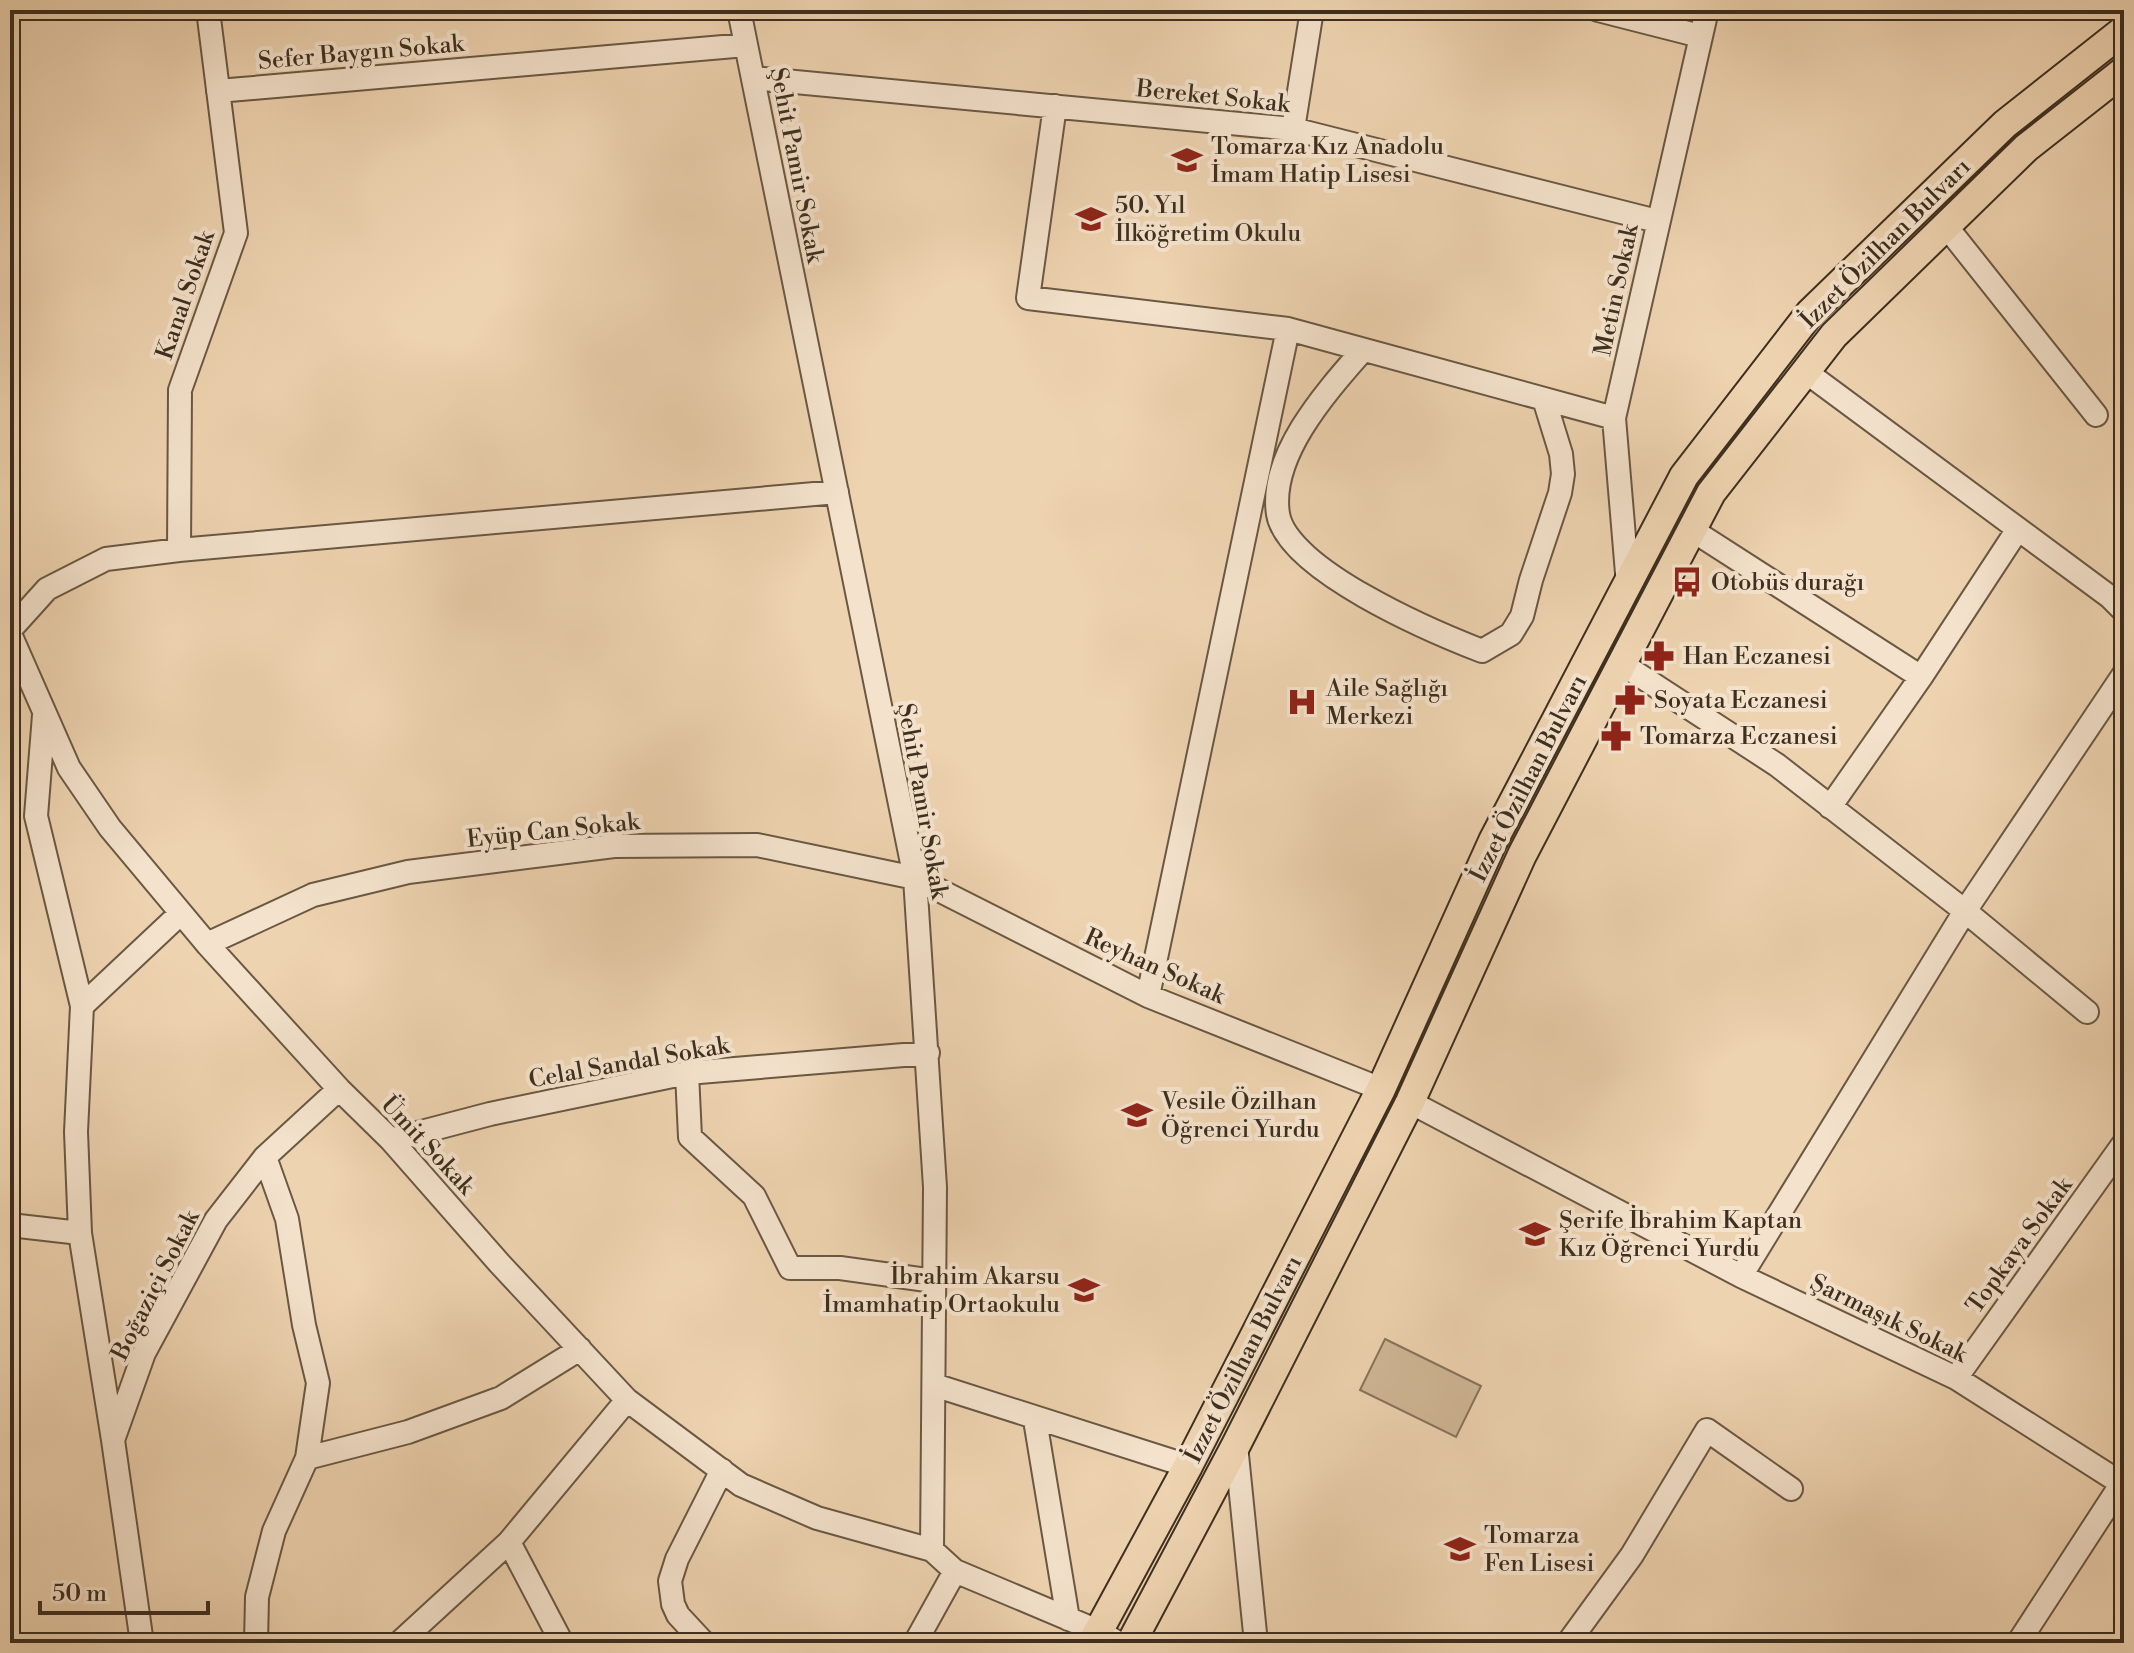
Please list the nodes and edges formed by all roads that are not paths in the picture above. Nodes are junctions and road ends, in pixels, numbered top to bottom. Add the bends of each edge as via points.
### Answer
1 (208, 10) edge
2 (739, 10) edge
3 (1312, 10) edge
4 (1598, 10) edge
5 (1707, 10) edge
6 (2124, 30) edge
7 (1700, 36) junction
8 (746, 45) junction
9 (2124, 71) edge
10 (753, 78) junction
11 (218, 91) junction
12 (1055, 106) junction
13 (1293, 129) junction
14 (1657, 221) junction
15 (1946, 226) junction
16 (1288, 329) junction
17 (1363, 350) junction
18 (1806, 372) junction
19 (1544, 399) junction
20 (2096, 415) dead end
21 (1614, 418) junction
22 (837, 492) junction
23 (2018, 529) junction
24 (1692, 530) junction
25 (179, 550) junction
26 (1628, 585) junction
27 (2124, 611) edge
28 (10, 632) edge
29 (1622, 664) junction
30 (2124, 674) edge
31 (1921, 677) junction
32 (44, 709) junction
33 (1830, 807) junction
34 (915, 878) junction
35 (1965, 911) junction
36 (181, 913) junction
37 (207, 944) junction
38 (1148, 996) junction
39 (82, 1006) junction
40 (2087, 1012) dead end
41 (928, 1053) junction
42 (687, 1073) junction
43 (339, 1089) junction
44 (1381, 1089) junction
45 (1410, 1102) junction
46 (391, 1140) junction
47 (2124, 1143) edge
48 (265, 1157) junction
49 (10, 1225) edge
50 (80, 1233) junction
51 (1741, 1276) junction
52 (934, 1281) junction
53 (580, 1349) junction
54 (1956, 1378) junction
55 (934, 1385) junction
56 (627, 1400) junction
57 (1035, 1420) junction
58 (113, 1440) junction
59 (1236, 1445) junction
60 (307, 1458) junction
61 (1188, 1466) junction
62 (722, 1470) junction
63 (2123, 1483) edge
64 (1791, 1489) dead end
65 (509, 1542) junction
66 (932, 1550) junction
67 (955, 1571) junction
68 (1068, 1619) junction
69 (1104, 1639) edge
70 (1259, 1641) edge
71 (142, 1643) edge
72 (256, 1643) edge
73 (399, 1643) edge
74 (562, 1643) edge
75 (704, 1643) edge
76 (915, 1643) edge
77 (1131, 1643) edge
78 (1568, 1643) edge
79 (2018, 1643) edge

1 - 11 street, Kanal Sokak
2 - 8 street, Şehit Pamir Sokak
3 - 13 street
4 - 7 street
5 - 7 street, Metin Sokak
6 - 26 main road, İzzet Özilhan Bulvarı via 2005,124 1810,313 1684,476
7 - 14 street, Metin Sokak
8 - 10 street, Şehit Pamir Sokak
8 - 11 street, Sefer Baygın Sokak
9 - 15 main road, İzzet Özilhan Bulvarı via 2026,148
10 - 12 street, Bereket Sokak
10 - 22 street, Şehit Pamir Sokak
11 - 25 street, Kanal Sokak via 236,233 180,390
12 - 13 street, Bereket Sokak
12 - 16 street via 1028,298
13 - 14 street, Bereket Sokak
14 - 21 street, Metin Sokak
15 - 18 main road, İzzet Özilhan Bulvarı via 1834,335
15 - 20 street
16 - 17 street
16 - 38 street
17 - 19 street
17 - 19 street via 1319,399 1286,460 1278,516 1300,552 1334,576 1414,623 1482,651 1511,634 1522,616 1560,493 1561,454
18 - 23 street
18 - 24 main road, İzzet Özilhan Bulvarı via 1711,493
19 - 21 street
21 - 26 street, Metin Sokak
22 - 25 street
22 - 34 street, Şehit Pamir Sokak
23 - 27 street
23 - 31 street
24 - 29 main road, İzzet Özilhan Bulvarı
24 - 31 street
25 - 28 street via 106,559 47,589
26 - 44 main road, İzzet Özilhan Bulvarı via 1493,841
28 - 32 street, Ümit Sokak
29 - 33 street via 1777,765
29 - 45 main road, İzzet Özilhan Bulvarı via 1522,855
30 - 35 street
31 - 33 street
32 - 36 street, Ümit Sokak via 69,768 110,828
32 - 39 street via 36,816
33 - 35 street
34 - 37 street, Eyüp Can Sokak via 757,845 614,846 394,875 313,895
34 - 38 street, Reyhan Sokak
34 - 41 street, Şehit Pamir Sokak
35 - 40 street
35 - 51 street
36 - 37 street, Ümit Sokak
36 - 39 street
37 - 43 street, Ümit Sokak
38 - 44 street, Reyhan Sokak
39 - 50 street via 76,1132
41 - 42 street, Celal Sandal Sokak
41 - 52 street, Şehit Pamir Sokak
42 - 46 street, Celal Sandal Sokak
42 - 52 street via 690,1137 754,1196 790,1268 840,1268
43 - 46 street, Ümit Sokak
43 - 48 street, Boğaziçi Sokak
44 - 45 main road
44 - 61 main road, İzzet Özilhan Bulvarı
45 - 51 street, Şarmaşık Sokak
45 - 59 main road, İzzet Özilhan Bulvarı
46 - 53 street, Ümit Sokak
47 - 54 street, Topkaya Sokak
48 - 58 street, Boğaziçi Sokak via 216,1220 144,1353
48 - 60 street via 287,1219 318,1383
49 - 50 street
50 - 58 street
51 - 54 street, Şarmaşık Sokak
52 - 55 street, Şehit Pamir Sokak
53 - 56 street, Ümit Sokak
53 - 60 street via 501,1398 408,1432
54 - 63 street, Şarmaşık Sokak
55 - 57 street
55 - 66 street, Şehit Pamir Sokak
56 - 62 street, Ümit Sokak
56 - 65 street
57 - 61 street
57 - 68 street
58 - 71 street, Boğaziçi Sokak
59 - 70 street
59 - 77 main road, İzzet Özilhan Bulvarı
60 - 72 street via 274,1531 257,1597
61 - 69 main road, İzzet Özilhan Bulvarı
62 - 66 street, Ümit Sokak via 741,1485 817,1518
62 - 75 street via 670,1581 678,1615
63 - 79 street
64 - 78 street via 1707,1430 1632,1555
65 - 73 street
65 - 74 street
66 - 67 street
67 - 68 street
67 - 76 street
68 - 69 street

